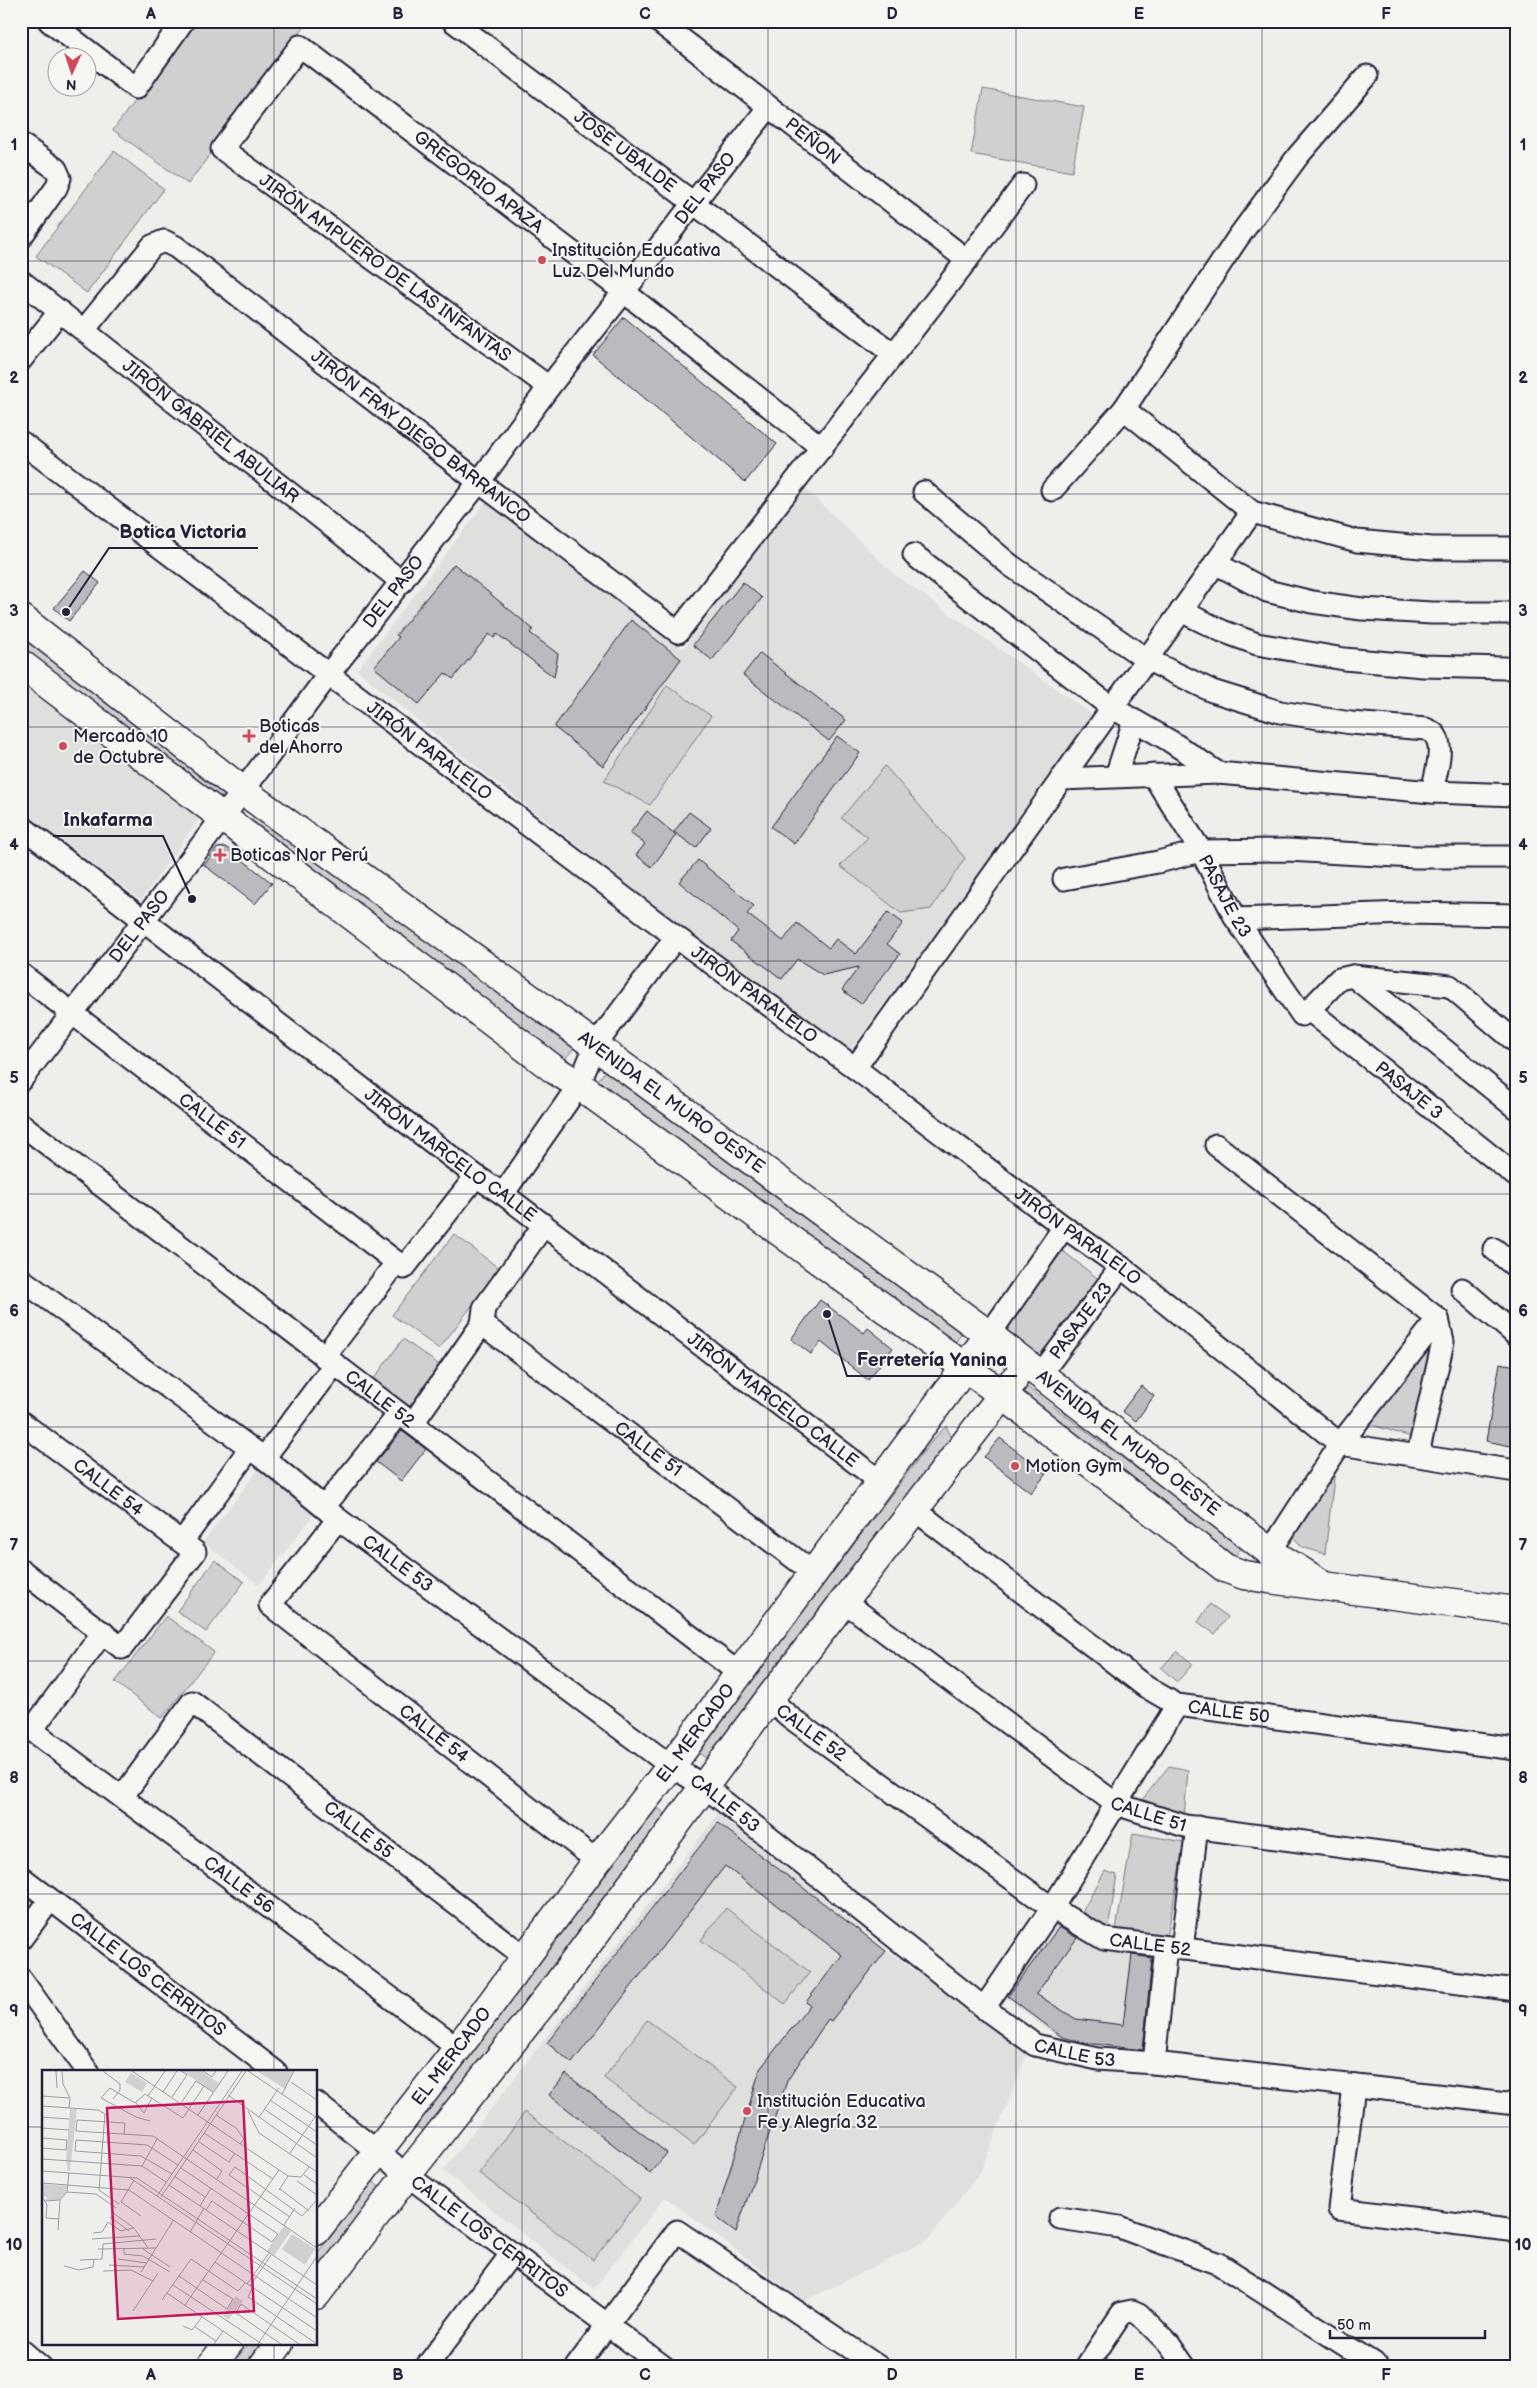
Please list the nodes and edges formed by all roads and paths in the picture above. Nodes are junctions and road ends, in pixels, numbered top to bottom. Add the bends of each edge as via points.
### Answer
1 (49, 21) edge
2 (183, 21) edge
3 (452, 21) edge
4 (658, 21) edge
5 (1367, 76) dead end
6 (768, 108) junction
7 (21, 144) edge
8 (222, 149) joint
9 (1023, 185) dead end
10 (693, 202) junction
11 (21, 237) edge
12 (968, 260) junction
13 (23, 286) edge
14 (623, 291) junction
15 (60, 311) junction
16 (84, 330) junction
17 (893, 354) junction
18 (21, 360) edge
19 (549, 388) junction
20 (1124, 409) junction
21 (21, 442) edge
22 (822, 448) junction
23 (479, 482) junction
24 (1052, 490) dead end
25 (924, 492) dead end
26 (1252, 512) junction
27 (1516, 548) edge
28 (914, 555) dead end
29 (1215, 563) junction
30 (402, 582) junction
31 (1181, 611) junction
32 (1516, 613) edge
33 (21, 618) edge
34 (1146, 660) junction
35 (21, 664) edge
36 (1505, 668) dead end
37 (328, 675) junction
38 (1111, 707) junction
39 (1134, 720) junction
40 (1218, 773) junction
41 (1153, 775) junction
42 (1116, 776) junction
43 (1062, 779) junction
44 (243, 791) junction
45 (1432, 792) junction
46 (1516, 795) edge
47 (222, 818) junction
48 (21, 826) edge
49 (1201, 851) junction
50 (1516, 857) edge
51 (1064, 879) dead end
52 (1516, 915) edge
53 (144, 919) junction
54 (1236, 919) junction
55 (676, 938) junction
56 (21, 974) edge
57 (1353, 976) junction
58 (72, 1012) junction
59 (1306, 1013) junction
60 (1516, 1042) edge
61 (595, 1046) junction
62 (855, 1068) junction
63 (21, 1080) edge
64 (579, 1085) junction
65 (1516, 1108) edge
66 (21, 1124) edge
67 (1216, 1145) dead end
68 (476, 1176) junction
69 (1516, 1176) edge
70 (503, 1194) junction
71 (544, 1225) junction
72 (1064, 1227) junction
73 (1494, 1249) dead end
74 (401, 1265) junction
75 (1121, 1267) junction
76 (1516, 1267) edge
77 (21, 1279) edge
78 (1462, 1289) dead end
79 (1438, 1320) junction
80 (482, 1324) junction
81 (989, 1335) junction
82 (1516, 1335) edge
83 (329, 1361) junction
84 (965, 1367) junction
85 (1033, 1369) junction
86 (1003, 1395) junction
87 (406, 1418) junction
88 (21, 1422) edge
89 (1340, 1444) junction
90 (257, 1453) junction
91 (1418, 1454) junction
92 (1516, 1470) edge
93 (881, 1482) junction
94 (915, 1510) junction
95 (331, 1513) junction
96 (188, 1548) junction
97 (1270, 1552) junction
98 (21, 1570) edge
99 (814, 1573) junction
100 (1322, 1585) junction
101 (845, 1602) junction
102 (1516, 1611) edge
103 (103, 1632) junction
104 (740, 1674) junction
105 (769, 1700) junction
106 (1177, 1705) junction
107 (26, 1726) edge
108 (1516, 1749) edge
109 (671, 1766) junction
110 (704, 1786) junction
111 (122, 1797) junction
112 (1116, 1804) junction
113 (1197, 1827) junction
114 (597, 1861) junction
115 (1516, 1870) edge
116 (21, 1877) edge
117 (50, 1900) junction
118 (1052, 1908) junction
119 (21, 1939) edge
120 (1174, 1948) junction
121 (525, 1957) junction
122 (21, 1979) edge
123 (1516, 1990) edge
124 (984, 2008) junction
125 (458, 2048) junction
126 (1154, 2063) junction
127 (87, 2070) edge
128 (273, 2070) edge
129 (1354, 2086) junction
130 (318, 2104) edge
131 (1516, 2104) edge
132 (379, 2150) junction
133 (408, 2174) junction
134 (1060, 2218) dead end
135 (318, 2227) edge
136 (1516, 2231) edge
137 (512, 2254) junction
138 (318, 2292) edge
139 (608, 2324) junction
140 (226, 2346) edge
141 (278, 2346) edge
142 (21, 2350) edge
143 (41, 2367) edge
144 (210, 2367) edge
145 (262, 2367) edge
146 (426, 2367) edge
147 (576, 2367) edge
148 (664, 2367) edge
149 (879, 2367) edge
150 (1086, 2367) edge
151 (1185, 2367) edge
152 (1379, 2367) edge

1 - 2 street via 136,88
3 - 10 street, JOSE UBALDE
4 - 6 street, PEÑON
5 - 20 street via 1298,156 1237,239
6 - 10 street, DEL PASO
6 - 12 street, PEÑON
7 - 11 street via 56,169 60,178
8 - 14 street, GREGORIO APAZA via 300,46
8 - 19 street, JIRÓN AMPUERO DE LAS INFANTAS
9 - 12 street
10 - 14 street, DEL PASO
10 - 17 street, JOSE UBALDE
12 - 17 street
13 - 15 street, JIRÓN GABRIEL ABULIAR
14 - 19 street, DEL PASO
14 - 22 street, GREGORIO APAZA
15 - 16 street, JIRÓN GABRIEL ABULIAR
15 - 18 street
16 - 23 street, JIRÓN FRAY DIEGO BARRANCO via 152,246 164,241 176,247
16 - 30 street, JIRÓN GABRIEL ABULIAR
17 - 22 street
19 - 23 street, DEL PASO
20 - 24 street
20 - 26 street
21 - 37 street, JIRÓN PARALELO
22 - 23 street, JIRÓN FRAY DIEGO BARRANCO via 678,632
23 - 30 street, DEL PASO
25 - 34 street via 1010,565
26 - 27 street via 1357,541 1432,548
26 - 29 street
28 - 38 street
29 - 31 street
29 - 32 street via 1267,591 1312,602 1371,610
30 - 37 street, DEL PASO
31 - 34 street
31 - 36 street via 1257,644 1344,659 1424,666
33 - 44 main road, AVENIDA EL MURO OESTE
34 - 38 street
34 - 45 street via 1212,691 1280,712 1434,732 1440,745
35 - 47 main road, AVENIDA EL MURO OESTE
37 - 44 street, DEL PASO
37 - 55 street, JIRÓN PARALELO
38 - 39 street
38 - 43 street
39 - 40 street
39 - 42 street
40 - 41 street
40 - 45 street
41 - 42 street
41 - 49 street, PASAJE 23
42 - 43 street
43 - 62 street
44 - 47 street, DEL PASO
44 - 61 main road, AVENIDA EL MURO OESTE
45 - 46 street
47 - 53 street, DEL PASO
47 - 64 main road, AVENIDA EL MURO OESTE
48 - 53 street, JIRÓN MARCELO CALLE
49 - 50 street via 1287,850 1415,857
49 - 51 street
49 - 54 street, PASAJE 23
52 - 54 street via 1406,913
53 - 58 street, DEL PASO
53 - 68 street, JIRÓN MARCELO CALLE
54 - 59 street, PASAJE 23
55 - 61 street
55 - 62 street, JIRÓN PARALELO
56 - 58 street, CALLE 51
57 - 59 street via 1339,979
57 - 60 street via 1450,986
57 - 65 street
58 - 63 street, DEL PASO
58 - 74 street, CALLE 51
59 - 69 street, PASAJE 3
61 - 64 street
61 - 81 main road, AVENIDA EL MURO OESTE
62 - 72 street, JIRÓN PARALELO
64 - 70 street
64 - 84 main road, AVENIDA EL MURO OESTE
66 - 83 street, CALLE 52
67 - 79 street
68 - 70 street, JIRÓN MARCELO CALLE
68 - 74 street
70 - 71 street, JIRÓN MARCELO CALLE
71 - 80 street via 484,1308
71 - 93 street, JIRÓN MARCELO CALLE
72 - 75 street, JIRÓN PARALELO
72 - 81 street, EL MERCADO
73 - 76 street
74 - 83 street
75 - 85 street, PASAJE 23
75 - 89 street, JIRÓN PARALELO
77 - 90 street, CALLE 53
78 - 82 street
79 - 89 street
79 - 91 street via 1443,1342
80 - 87 street
80 - 99 street, CALLE 51
81 - 84 main road, EL MERCADO
81 - 85 main road, AVENIDA EL MURO OESTE
83 - 87 street, CALLE 52
83 - 90 street
84 - 86 main road, AVENIDA EL MURO OESTE
84 - 93 main road, EL MERCADO
85 - 86 main road
85 - 97 main road, AVENIDA EL MURO OESTE
86 - 94 main road
86 - 100 main road, AVENIDA EL MURO OESTE via 1225,1568 1244,1575
87 - 95 street
87 - 104 street, CALLE 52
88 - 96 street, CALLE 54
89 - 91 street
89 - 97 street
90 - 95 street, CALLE 53
90 - 96 street
91 - 92 street
93 - 99 main road, EL MERCADO
94 - 101 main road
94 - 106 street, CALLE 50 via 1146,1687
95 - 109 street, CALLE 53
95 - 114 street, CALLE 54 via 270,1605
96 - 103 street via 122,1648
97 - 100 main road, AVENIDA EL MURO OESTE
98 - 103 street
99 - 104 main road, EL MERCADO
100 - 102 main road, AVENIDA EL MURO OESTE
101 - 105 main road
101 - 112 street, CALLE 51
103 - 107 street
104 - 109 main road, EL MERCADO
105 - 110 main road
105 - 118 street, CALLE 52
106 - 108 street, CALLE 50
106 - 112 street
107 - 111 street, CALLE 56
109 - 110 street, CALLE 53
109 - 114 main road, EL MERCADO
110 - 124 street, CALLE 53
110 - 133 main road via 557,1985
111 - 121 street, CALLE 55 via 192,1702
111 - 125 street, CALLE 56
112 - 113 street, CALLE 51
112 - 118 street
113 - 115 street, CALLE 51
113 - 120 street
114 - 121 main road, EL MERCADO
116 - 117 street, CALLE LOS CERRITOS
117 - 119 street
117 - 128 street, CALLE LOS CERRITOS
118 - 120 street, CALLE 52 via 1104,1939
118 - 124 street
120 - 123 street, CALLE 52
120 - 126 street
121 - 125 main road, EL MERCADO
122 - 127 street
124 - 126 street, CALLE 53 via 1035,2045 1098,2059
125 - 132 main road, EL MERCADO
126 - 129 street, CALLE 53
129 - 131 street, CALLE 53
129 - 136 street via 1339,2209
130 - 132 street, CALLE LOS CERRITOS
132 - 133 street, CALLE LOS CERRITOS
132 - 135 main road, EL MERCADO
133 - 137 street, CALLE LOS CERRITOS
133 - 138 main road
134 - 152 street via 1119,2227 1218,2264
137 - 139 street, CALLE LOS CERRITOS
137 - 146 street
139 - 147 street
139 - 148 street, CALLE LOS CERRITOS
139 - 149 street via 678,2231
140 - 144 main road
141 - 145 main road
142 - 143 street
150 - 151 street via 1122,2313 1132,2311 1169,2344

